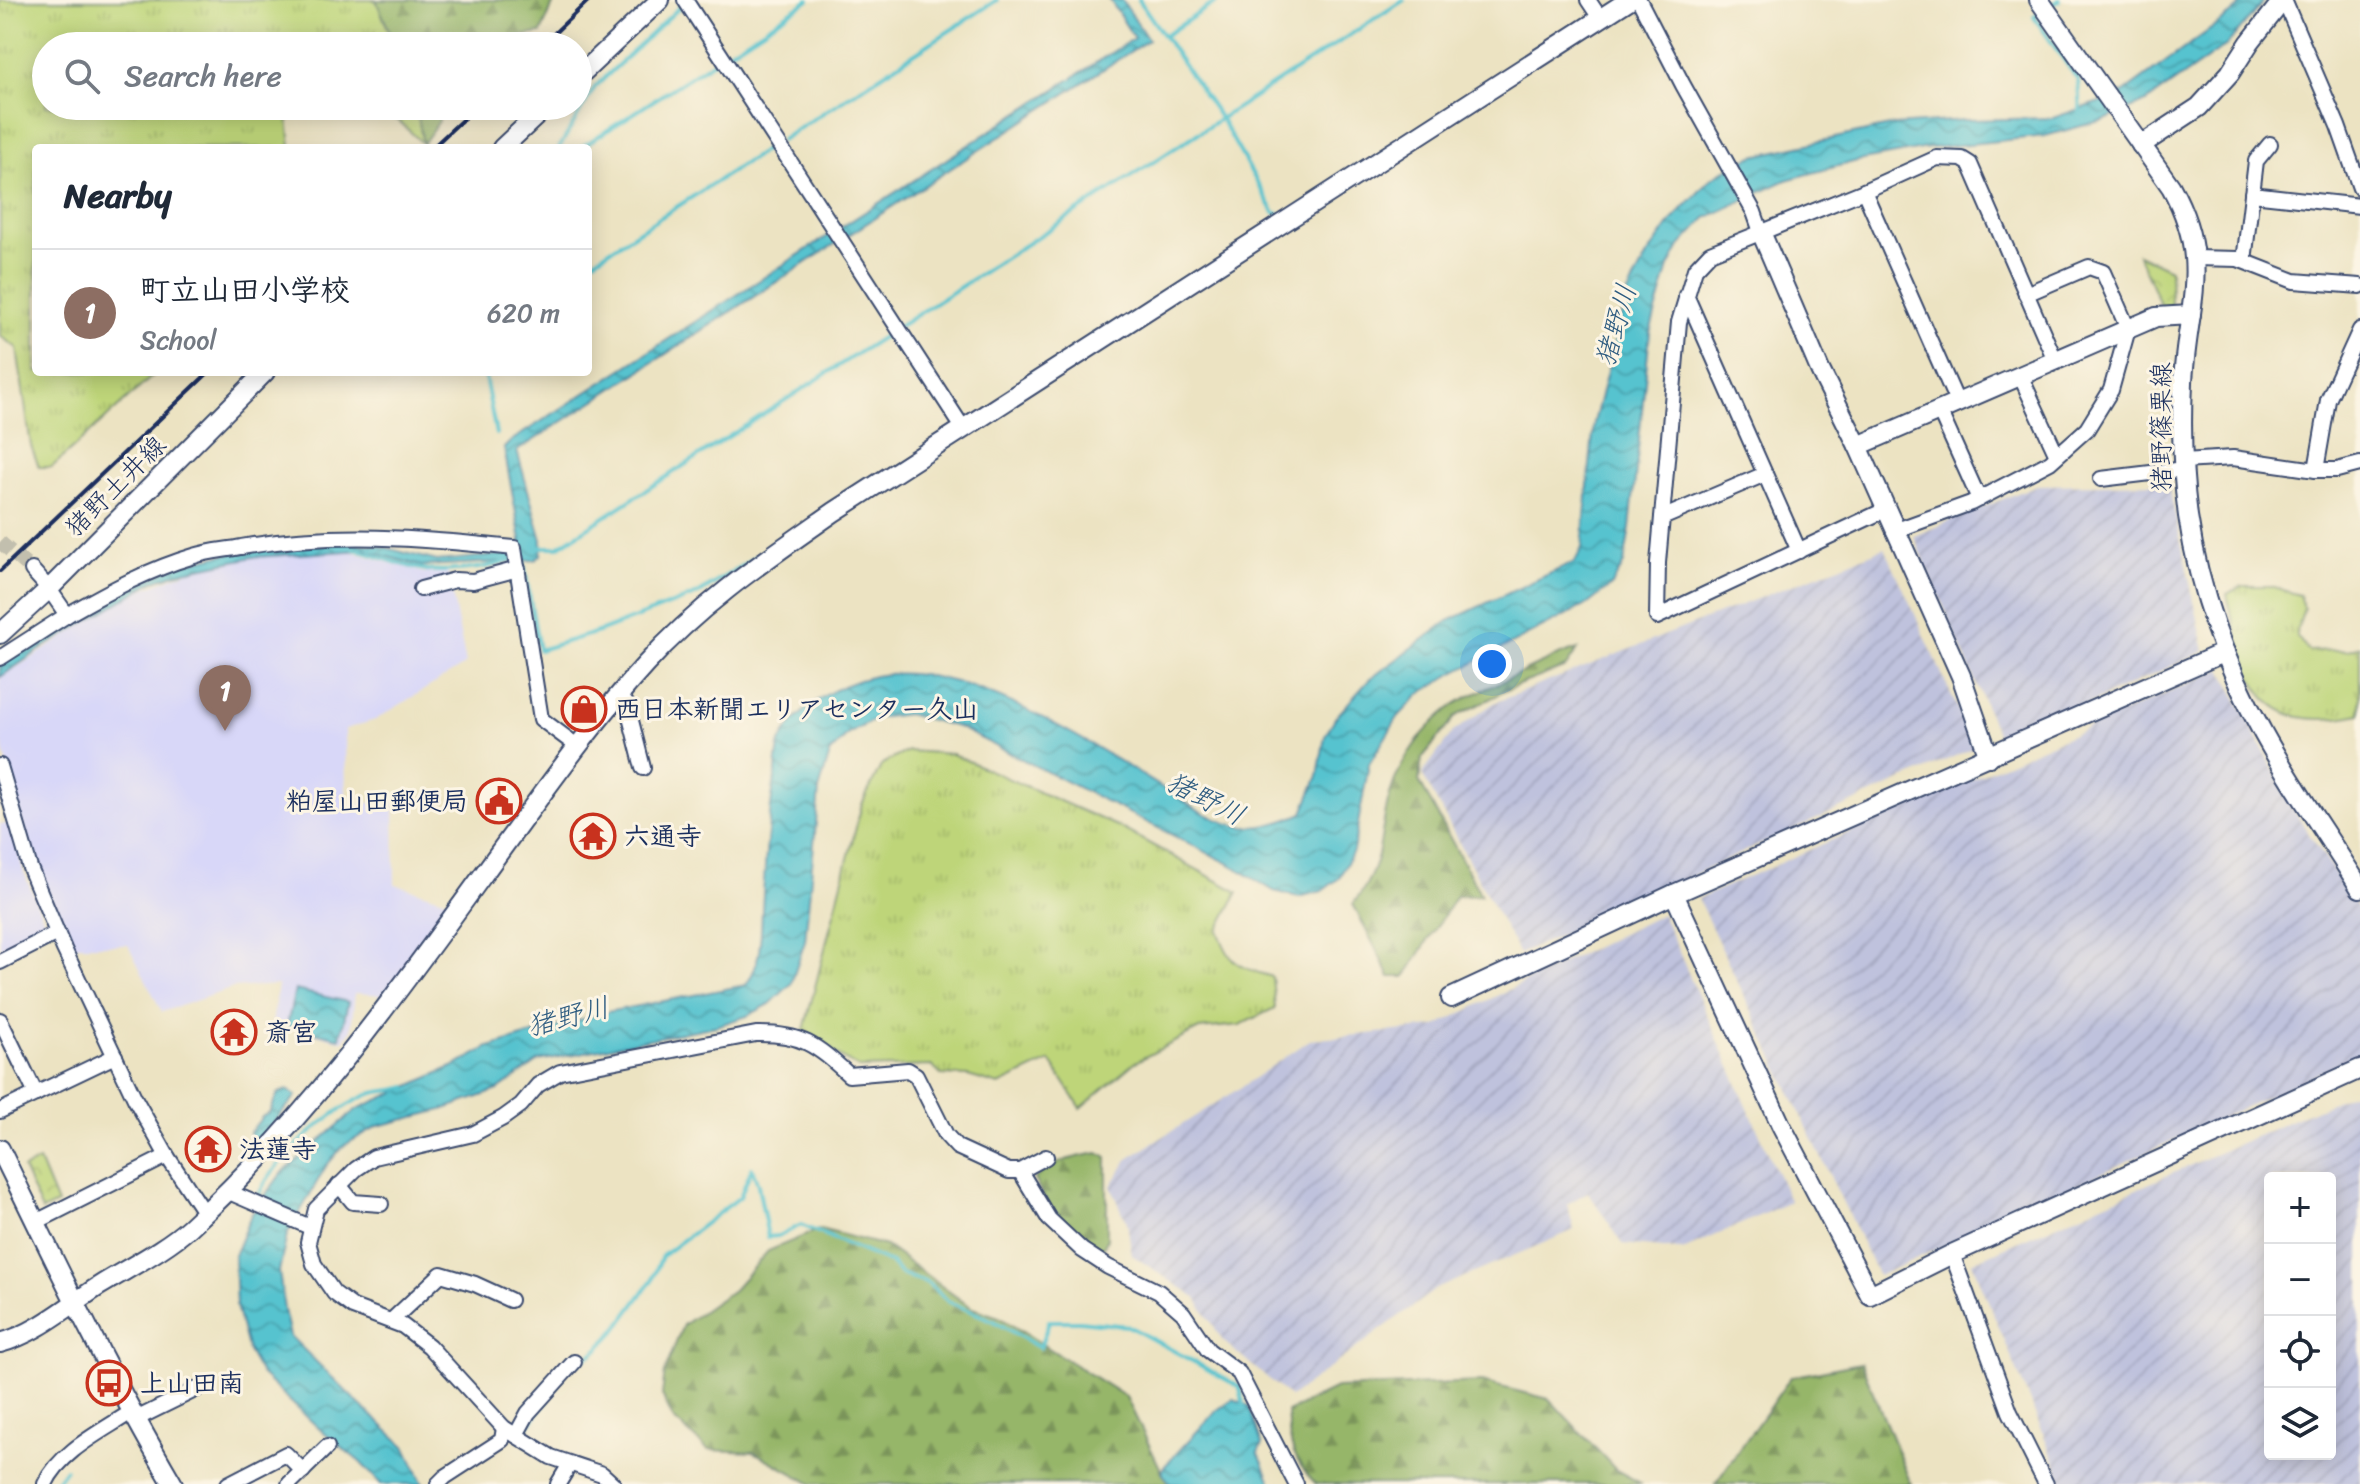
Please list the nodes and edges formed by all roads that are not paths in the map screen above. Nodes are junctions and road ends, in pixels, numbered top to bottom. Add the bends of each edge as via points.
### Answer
1 (660, 0) edge
2 (685, 0) edge
3 (1588, 0) edge
4 (1629, 0) edge
5 (1639, 0) edge
6 (2039, 0) edge
7 (2283, 0) edge
8 (1600, 18) junction
9 (592, 64) edge
10 (532, 120) edge
11 (506, 144) edge
12 (2270, 144) dead end
13 (2141, 145) junction
14 (2360, 188) edge
15 (1864, 191) junction
16 (2252, 194) junction
17 (2360, 206) edge
18 (1761, 232) junction
19 (2195, 258) junction
20 (2244, 261) junction
21 (2360, 286) edge
22 (2026, 294) junction
23 (1686, 295) junction
24 (2191, 315) junction
25 (2128, 329) junction
26 (2360, 330) edge
27 (2055, 360) junction
28 (2020, 375) junction
29 (261, 376) edge
30 (1957, 402) junction
31 (1939, 410) junction
32 (963, 428) junction
33 (1858, 446) junction
34 (2057, 455) junction
35 (2360, 464) edge
36 (2184, 465) junction
37 (2316, 470) junction
38 (1765, 474) junction
39 (2101, 479) dead end
40 (1979, 499) junction
41 (1885, 510) junction
42 (1662, 518) junction
43 (1894, 531) junction
44 (1799, 551) junction
45 (516, 560) junction
46 (32, 570) tunnel mouth
47 (49, 589) junction
48 (421, 589) dead end
49 (67, 615) junction
50 (0, 634) edge
51 (2225, 652) junction
52 (0, 658) edge
53 (620, 695) junction
54 (577, 746) junction
55 (1989, 757) junction
56 (0, 766) edge
57 (643, 768) dead end
58 (2360, 888) edge
59 (1674, 894) junction
60 (57, 933) junction
61 (0, 962) edge
62 (1451, 998) dead end
63 (0, 1020) edge
64 (115, 1056) junction
65 (2360, 1069) edge
66 (36, 1094) junction
67 (0, 1111) edge
68 (0, 1149) edge
69 (167, 1156) junction
70 (1046, 1157) dead end
71 (1020, 1171) junction
72 (339, 1185) junction
73 (229, 1192) junction
74 (381, 1204) dead end
75 (204, 1212) junction
76 (36, 1222) junction
77 (304, 1225) junction
78 (1952, 1254) junction
79 (510, 1300) dead end
80 (74, 1302) junction
81 (391, 1321) junction
82 (0, 1343) edge
83 (574, 1362) dead end
84 (197, 1389) dead end
85 (134, 1415) junction
86 (510, 1431) junction
87 (327, 1447) dead end
88 (570, 1464) junction
89 (303, 1471) junction
90 (456, 1478) edge
91 (45, 1484) edge
92 (173, 1484) edge
93 (228, 1484) edge
94 (289, 1484) edge
95 (438, 1484) edge
96 (558, 1484) edge
97 (613, 1484) edge
98 (1296, 1484) edge
99 (2046, 1484) edge

1 - 9 street
2 - 32 street
3 - 8 street
4 - 8 street
5 - 18 street
6 - 13 street, 猪野篠栗線
7 - 13 street via 2199,107
7 - 14 street
8 - 32 street
10 - 11 street
12 - 16 street via 2256,161
13 - 19 street, 猪野篠栗線 via 2179,203
15 - 18 street
15 - 22 street via 1937,158 1970,164
15 - 30 street
16 - 17 street
16 - 20 street
18 - 23 street via 1710,253 1695,269
18 - 33 street
19 - 20 street
19 - 24 street, 猪野篠栗線
20 - 21 street via 2294,281
22 - 25 street via 2089,267 2103,272
22 - 27 street
23 - 38 street
23 - 42 street via 1679,322
24 - 25 street via 2156,317
24 - 36 street, 猪野篠栗線 via 2183,380
25 - 27 street
25 - 34 street via 2111,390 2087,429
26 - 37 street via 2328,400
27 - 28 street
28 - 30 street
28 - 34 street
29 - 47 street, 猪野土井線
30 - 31 street
31 - 33 street
31 - 40 street
32 - 53 street via 701,608
33 - 41 street
34 - 40 street
35 - 37 street
36 - 37 street via 2233,458
36 - 39 street
36 - 51 street, 猪野篠栗線 via 2196,555
38 - 42 street
38 - 44 street
40 - 43 street
41 - 43 street
41 - 44 street
42 - 44 street via 1657,617
43 - 55 street via 1961,676
45 - 48 street via 473,581
45 - 49 street via 404,538 327,536 196,555 125,583
45 - 54 street via 541,719
46 - 47 street
47 - 49 street
47 - 50 street, 猪野土井線
49 - 52 street
51 - 55 street
51 - 58 street, 猪野篠栗線 via 2264,734
53 - 54 street
53 - 57 street
54 - 73 street via 385,1009
55 - 59 street
56 - 60 street via 30,868
59 - 62 street
59 - 78 street via 1781,1125 1870,1295
60 - 61 street
60 - 64 street
63 - 66 street
64 - 66 street
64 - 69 street
65 - 78 street
66 - 67 street
68 - 76 street
69 - 75 street
69 - 76 street
70 - 71 street
71 - 72 street via 957,1147 916,1075 908,1070 849,1075 822,1051 779,1033 560,1072 503,1118 473,1134 374,1157
71 - 98 street via 1049,1219 1082,1250 1159,1292 1183,1313 1208,1350 1239,1373
72 - 74 street via 353,1202
72 - 77 street
73 - 75 street
73 - 77 street
75 - 80 street via 189,1229
76 - 80 street
77 - 81 street via 314,1264 334,1293 353,1307
78 - 99 street via 2010,1412
79 - 81 street via 441,1274
80 - 82 street
80 - 85 street
81 - 86 street via 429,1346
83 - 86 street
84 - 85 street
85 - 91 street via 78,1448
85 - 92 street
86 - 88 street
86 - 90 street
87 - 89 street
88 - 96 street
88 - 97 street via 602,1474
89 - 93 street via 286,1454
89 - 94 street
90 - 95 street

